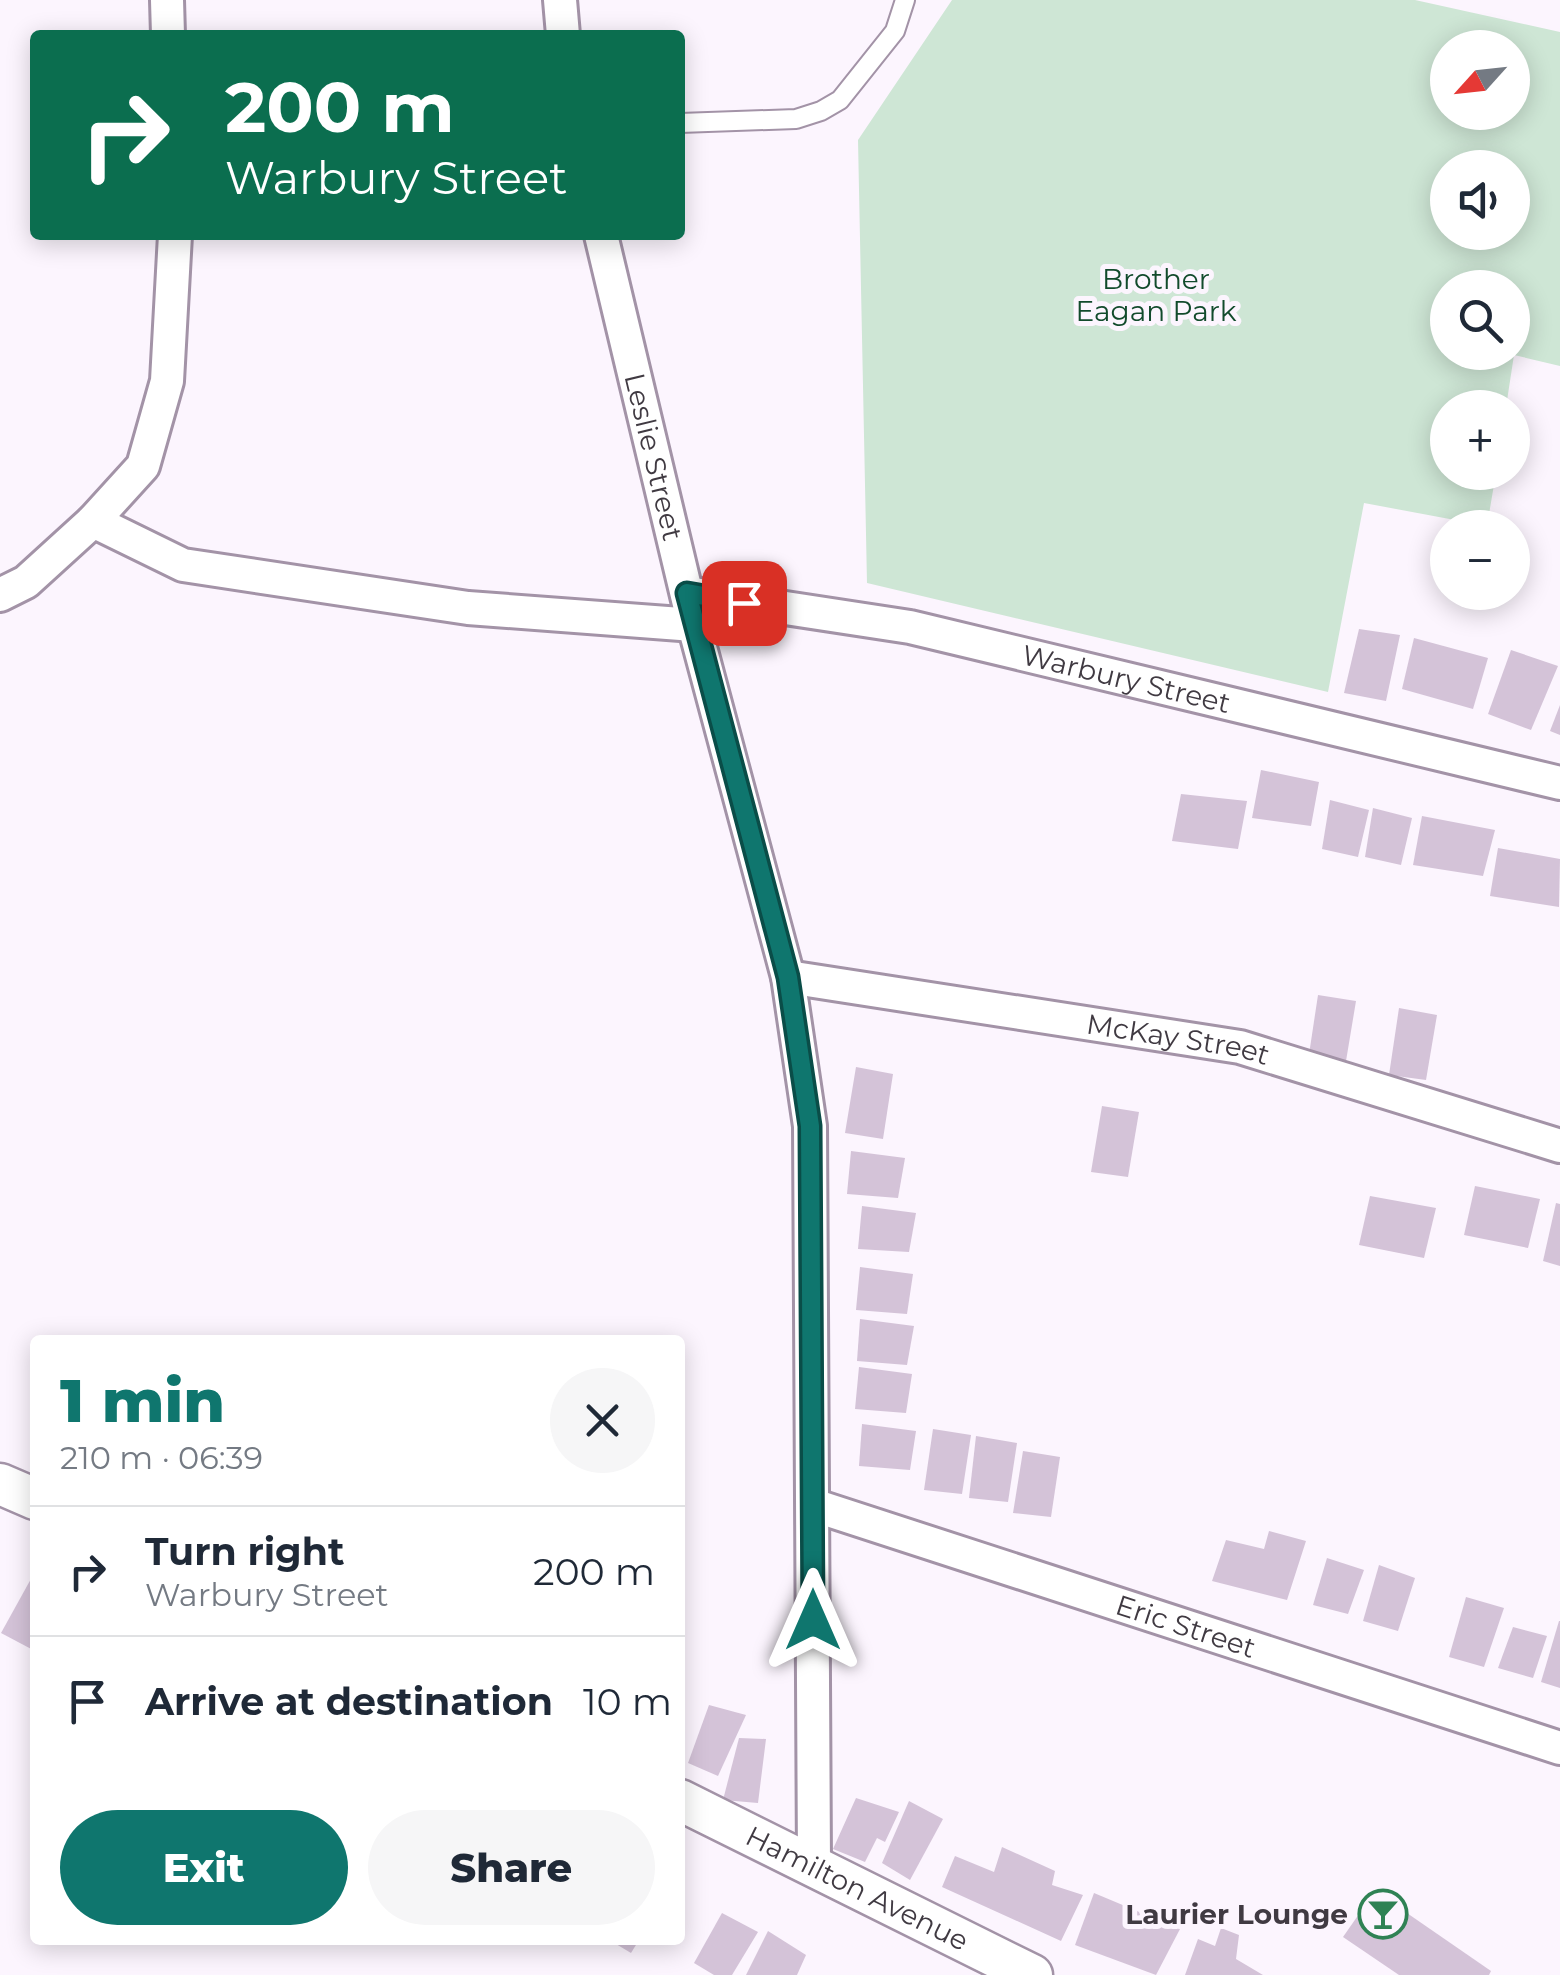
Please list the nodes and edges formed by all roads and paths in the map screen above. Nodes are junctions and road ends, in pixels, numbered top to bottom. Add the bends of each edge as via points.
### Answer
1 (167, 0) edge
2 (560, 0) edge
3 (904, 0) edge
4 (168, 30) edge
5 (562, 30) edge
6 (685, 123) edge
7 (175, 240) edge
8 (602, 240) edge
9 (93, 521) junction
10 (0, 595) edge
11 (690, 609) junction
12 (1560, 783) edge
13 (788, 977) junction
14 (1560, 1146) edge
15 (0, 1484) edge
16 (30, 1497) edge
17 (813, 1505) junction
18 (1560, 1748) edge
19 (685, 1802) edge
20 (814, 1864) junction
21 (1032, 1975) edge

1 - 4 street
2 - 5 street
3 - 6 lane via 894,30 840,100 821,111 796,119
7 - 9 street via 166,381 143,466
8 - 11 street, Leslie Street
9 - 10 street via 26,582
9 - 11 street, Warbury Street via 184,565 468,608
11 - 12 street, Warbury Street via 910,627
11 - 13 street, Leslie Street
13 - 14 street, McKay Street via 1240,1048
13 - 17 street, Leslie Street via 810,1126
15 - 16 street
17 - 18 street, Eric Street
17 - 20 street, Leslie Street
19 - 20 street, Hamilton Avenue
20 - 21 street, Hamilton Avenue

